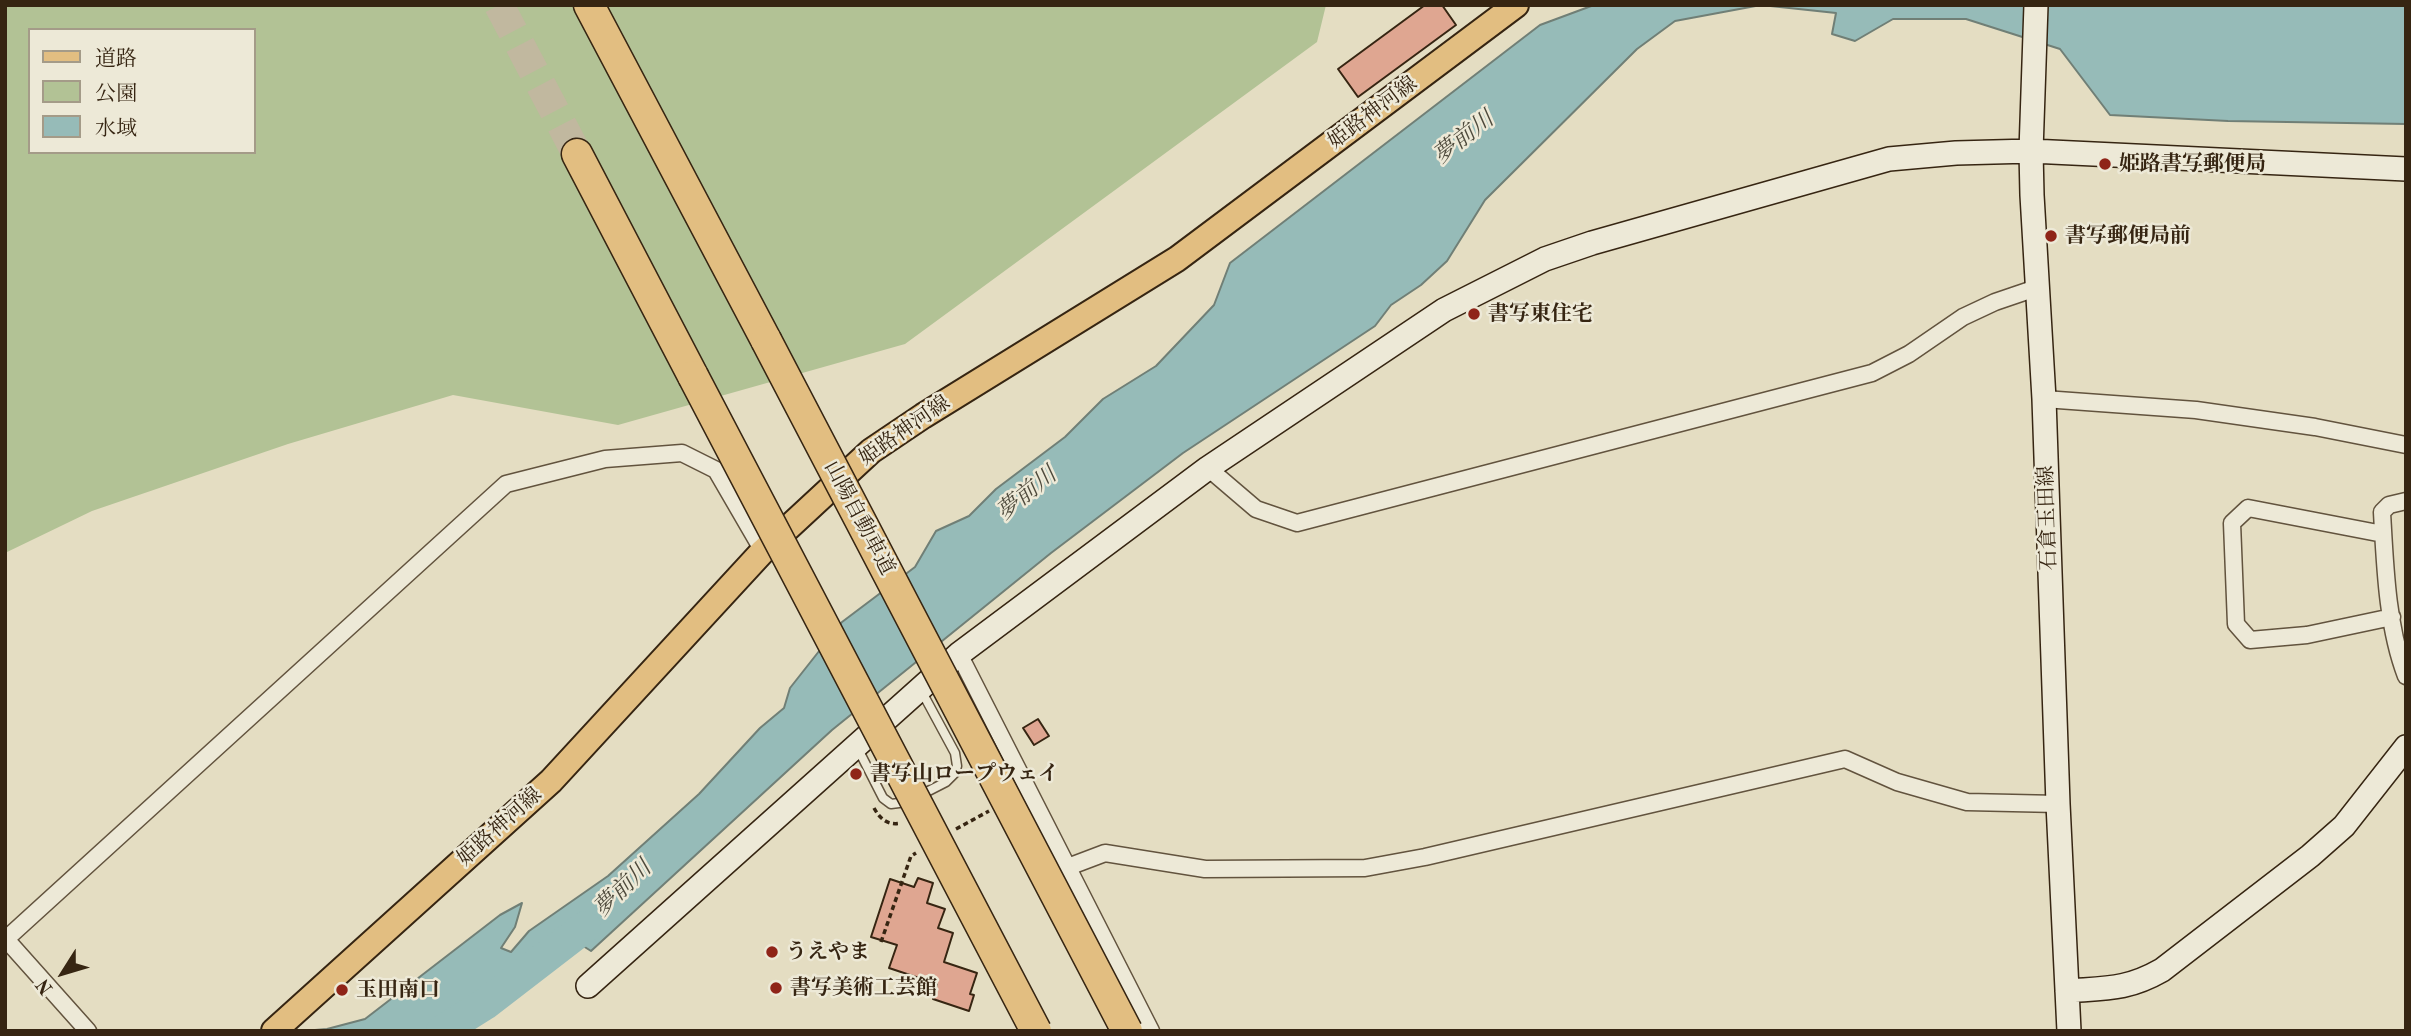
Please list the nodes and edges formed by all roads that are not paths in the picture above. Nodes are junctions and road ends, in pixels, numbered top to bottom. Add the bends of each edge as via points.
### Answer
1 (589, 5) edge
2 (1516, 5) edge
3 (2035, 5) edge
4 (2031, 141) junction
5 (577, 154) tunnel mouth
6 (2406, 169) edge
7 (2039, 287) junction
8 (2044, 399) junction
9 (2406, 445) edge
10 (1208, 468) junction
11 (2406, 501) edge
12 (2383, 534) junction
13 (763, 551) junction
14 (2392, 617) junction
15 (959, 654) junction
16 (2406, 676) edge
17 (920, 690) junction
18 (856, 746) junction
19 (2406, 747) edge
20 (2057, 804) junction
21 (1068, 867) junction
22 (6, 939) edge
23 (588, 986) dead end
24 (2067, 991) junction
25 (88, 1031) edge
26 (274, 1031) edge
27 (1036, 1031) edge
28 (1127, 1031) edge
29 (1151, 1031) edge
30 (2068, 1031) edge

1 - 28 highway, 山陽自動車道, bridge
2 - 13 main road, 姫路神河線 via 1177,259 871,452
3 - 4 street, 石倉玉田線
4 - 6 street
4 - 7 street, 石倉玉田線
4 - 10 street via 1889,159 1545,259 1444,310
5 - 27 highway, bridge
7 - 8 street, 石倉玉田線
7 - 10 street via 1963,317 1872,373 1297,523 1256,509
8 - 9 street via 2196,410
8 - 20 street, 石倉玉田線
10 - 15 street
11 - 12 street via 2382,512
12 - 14 street
12 - 14 street via 2248,508 2232,523 2236,624 2250,640 2307,635
13 - 22 street via 716,470 682,453 605,459 506,484
13 - 26 main road, 姫路神河線 via 551,781
14 - 16 street
15 - 17 street
15 - 21 street
17 - 18 street
17 - 18 lane via 955,753 957,766 951,779 907,802 891,804 883,798
18 - 23 street
19 - 24 street via 2344,826 2162,970 2120,987
20 - 21 street via 1967,802 1897,782 1844,759 1365,868 1205,869 1105,853
20 - 24 street, 石倉玉田線
21 - 29 street
22 - 25 street
24 - 30 street, 石倉玉田線

